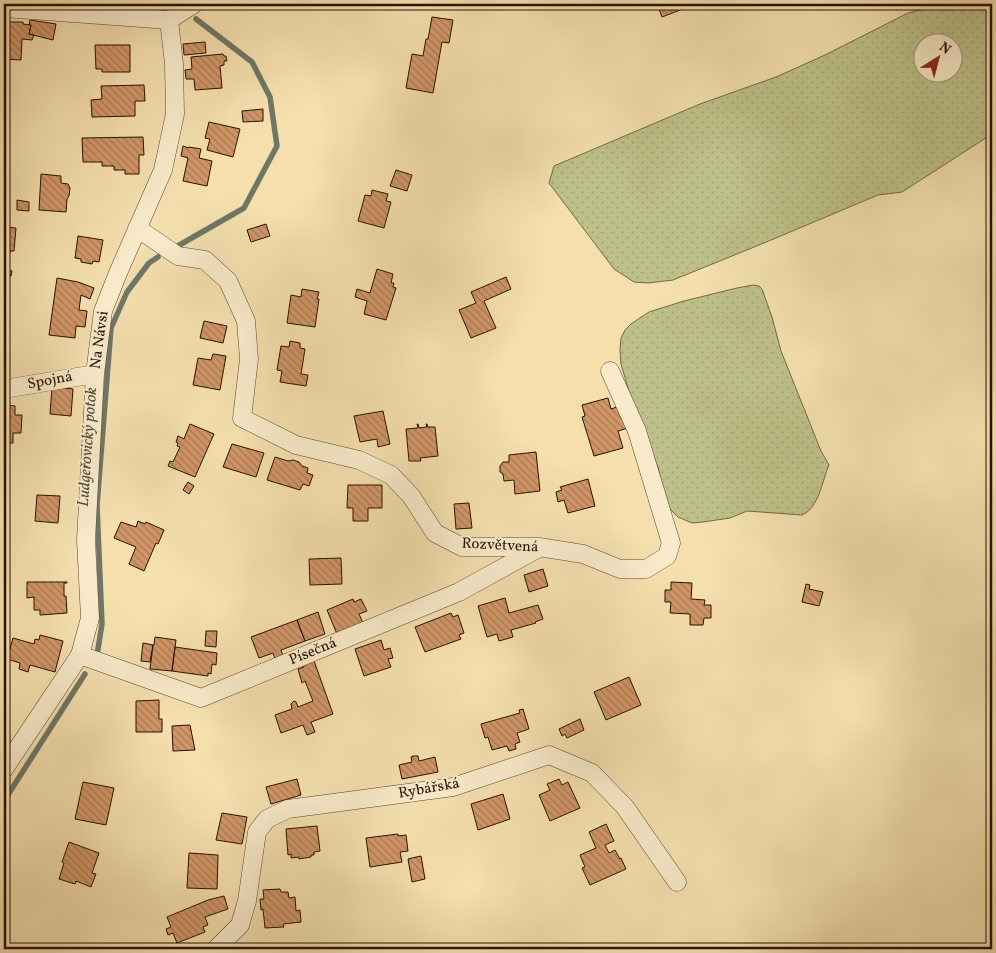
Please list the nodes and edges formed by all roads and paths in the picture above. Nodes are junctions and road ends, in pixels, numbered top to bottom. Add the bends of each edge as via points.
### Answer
1 (194, 4) edge
2 (4, 8) edge
3 (169, 20) junction
4 (137, 228) junction
5 (610, 371) dead end
6 (95, 374) junction
7 (4, 389) edge
8 (539, 548) junction
9 (80, 655) junction
10 (4, 769) edge
11 (677, 882) dead end
12 (216, 949) edge

1 - 3 street
2 - 3 street
3 - 4 street, Na Návsi via 175,114 163,170
4 - 6 street, Na Návsi via 103,311
4 - 8 street, Rozvětvená via 178,256 206,260 228,281 246,321 249,359 242,418 296,445 359,460 391,475 411,496 434,533 462,547
5 - 8 street, Rozvětvená via 637,431 671,543 667,556 646,569 620,569 583,554
6 - 7 street, Spojná
6 - 9 street, Na Návsi via 86,540 90,618
8 - 9 street, Písečná via 459,592 201,698
9 - 10 street, Na Návsi
11 - 12 street, Rybářská via 625,807 592,773 549,755 453,787 288,809 267,819 257,832 247,901 240,925

